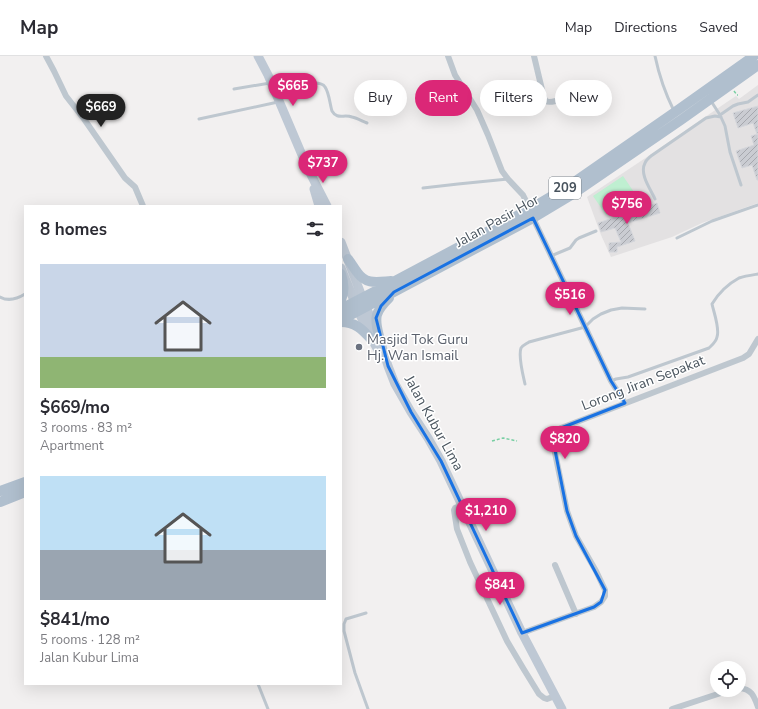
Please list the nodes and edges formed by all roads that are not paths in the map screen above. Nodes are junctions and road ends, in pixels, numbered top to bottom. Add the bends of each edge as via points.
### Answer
1 (46, 56) edge
2 (258, 56) edge
3 (448, 56) edge
4 (534, 56) edge
5 (655, 56) edge
6 (754, 56) edge
7 (758, 65) edge
8 (273, 88) junction
9 (234, 89) dead end
10 (758, 95) edge
11 (555, 100) edge
12 (710, 100) junction
13 (279, 102) junction
14 (675, 112) junction
15 (721, 116) junction
16 (199, 119) dead end
17 (367, 123) dead end
18 (308, 169) junction
19 (508, 179) junction
20 (741, 185) dead end
21 (423, 188) dead end
22 (656, 199) dead end
23 (143, 205) edge
24 (319, 205) edge
25 (326, 205) edge
26 (758, 205) edge
27 (532, 214) junction
28 (596, 231) dead end
29 (676, 238) dead end
30 (342, 244) edge
31 (551, 256) junction
32 (348, 259) junction
33 (342, 270) edge
34 (758, 274) edge
35 (342, 277) edge
36 (397, 280) junction
37 (394, 292) junction
38 (24, 295) edge
39 (0, 298) edge
40 (342, 298) edge
41 (360, 304) junction
42 (342, 309) edge
43 (645, 309) dead end
44 (342, 320) edge
45 (342, 321) edge
46 (585, 327) junction
47 (375, 338) junction
48 (758, 339) edge
49 (610, 381) junction
50 (525, 384) dead end
51 (625, 403) junction
52 (24, 482) edge
53 (0, 491) edge
54 (24, 492) edge
55 (0, 502) edge
56 (462, 505) junction
57 (555, 565) dead end
58 (366, 613) dead end
59 (576, 614) junction
60 (522, 633) junction
61 (258, 685) edge
62 (746, 690) edge
63 (555, 696) junction
64 (710, 697) edge
65 (758, 707) edge
66 (268, 709) edge
67 (368, 709) edge
68 (562, 709) edge
69 (672, 709) edge

1 - 23 street via 66,96 125,178 135,187
2 - 8 main road
3 - 19 street via 455,75 477,110 502,171
4 - 11 street via 544,98 548,102
5 - 14 lane via 661,80
6 - 14 main road, Jalan Pasir Hor / 209
7 - 12 main road, Jalan Pasir Hor / 209
8 - 9 lane
8 - 13 main road
8 - 17 lane via 311,82 322,84 326,87 334,114 338,117 350,116
10 - 15 lane via 748,102 733,106
12 - 15 lane
12 - 27 main road, Jalan Pasir Hor / 209 via 646,148 573,194
13 - 16 lane
13 - 18 main road
14 - 27 main road, Jalan Pasir Hor / 209
15 - 20 lane
15 - 22 lane via 706,118 651,155 645,162 644,175
18 - 24 main road
18 - 25 main road
19 - 21 lane
19 - 27 street via 523,194
26 - 29 lane via 712,221
27 - 31 street
27 - 36 main road, Jalan Pasir Hor / 209
27 - 37 main road, Jalan Pasir Hor / 209
28 - 31 lane via 576,240 570,248
30 - 32 main road
31 - 46 street
32 - 36 main road via 363,279 375,282
32 - 41 main road
33 - 41 main road
34 - 49 lane via 740,278 727,286 712,304 718,337 709,348
35 - 40 main road
36 - 41 main road, Jalan Pasir Hor / 209
37 - 41 main road, Jalan Pasir Hor / 209
37 - 47 main road via 378,312
38 - 39 lane via 10,300
41 - 42 main road, Jalan Pasir Hor / 209
41 - 44 main road, Jalan Pasir Hor / 209
41 - 47 main road, Jalan Kubur Lima
43 - 46 lane via 611,310 593,319
45 - 47 main road via 355,324
46 - 49 street
46 - 50 lane via 524,345 520,355
47 - 56 main road, Jalan Kubur Lima via 395,384 441,461
48 - 51 street, Lorong Jiran Sepakat via 749,354 743,358
49 - 51 street
51 - 59 street, Lorong Jiran Sepakat via 561,428 555,433 553,440 567,511 576,536 605,590 601,602
52 - 53 main road
54 - 55 main road
56 - 60 main road, Jalan Kubur Lima
56 - 63 street via 454,510 457,529 507,641 539,694 547,699
57 - 59 street
58 - 67 lane via 346,619 344,631
59 - 60 street, Lorong Jiran Sepakat
60 - 63 main road, Jalan Kubur Lima
61 - 66 lane
62 - 65 street via 755,697
63 - 68 main road, Jalan Kubur Lima
64 - 69 street

